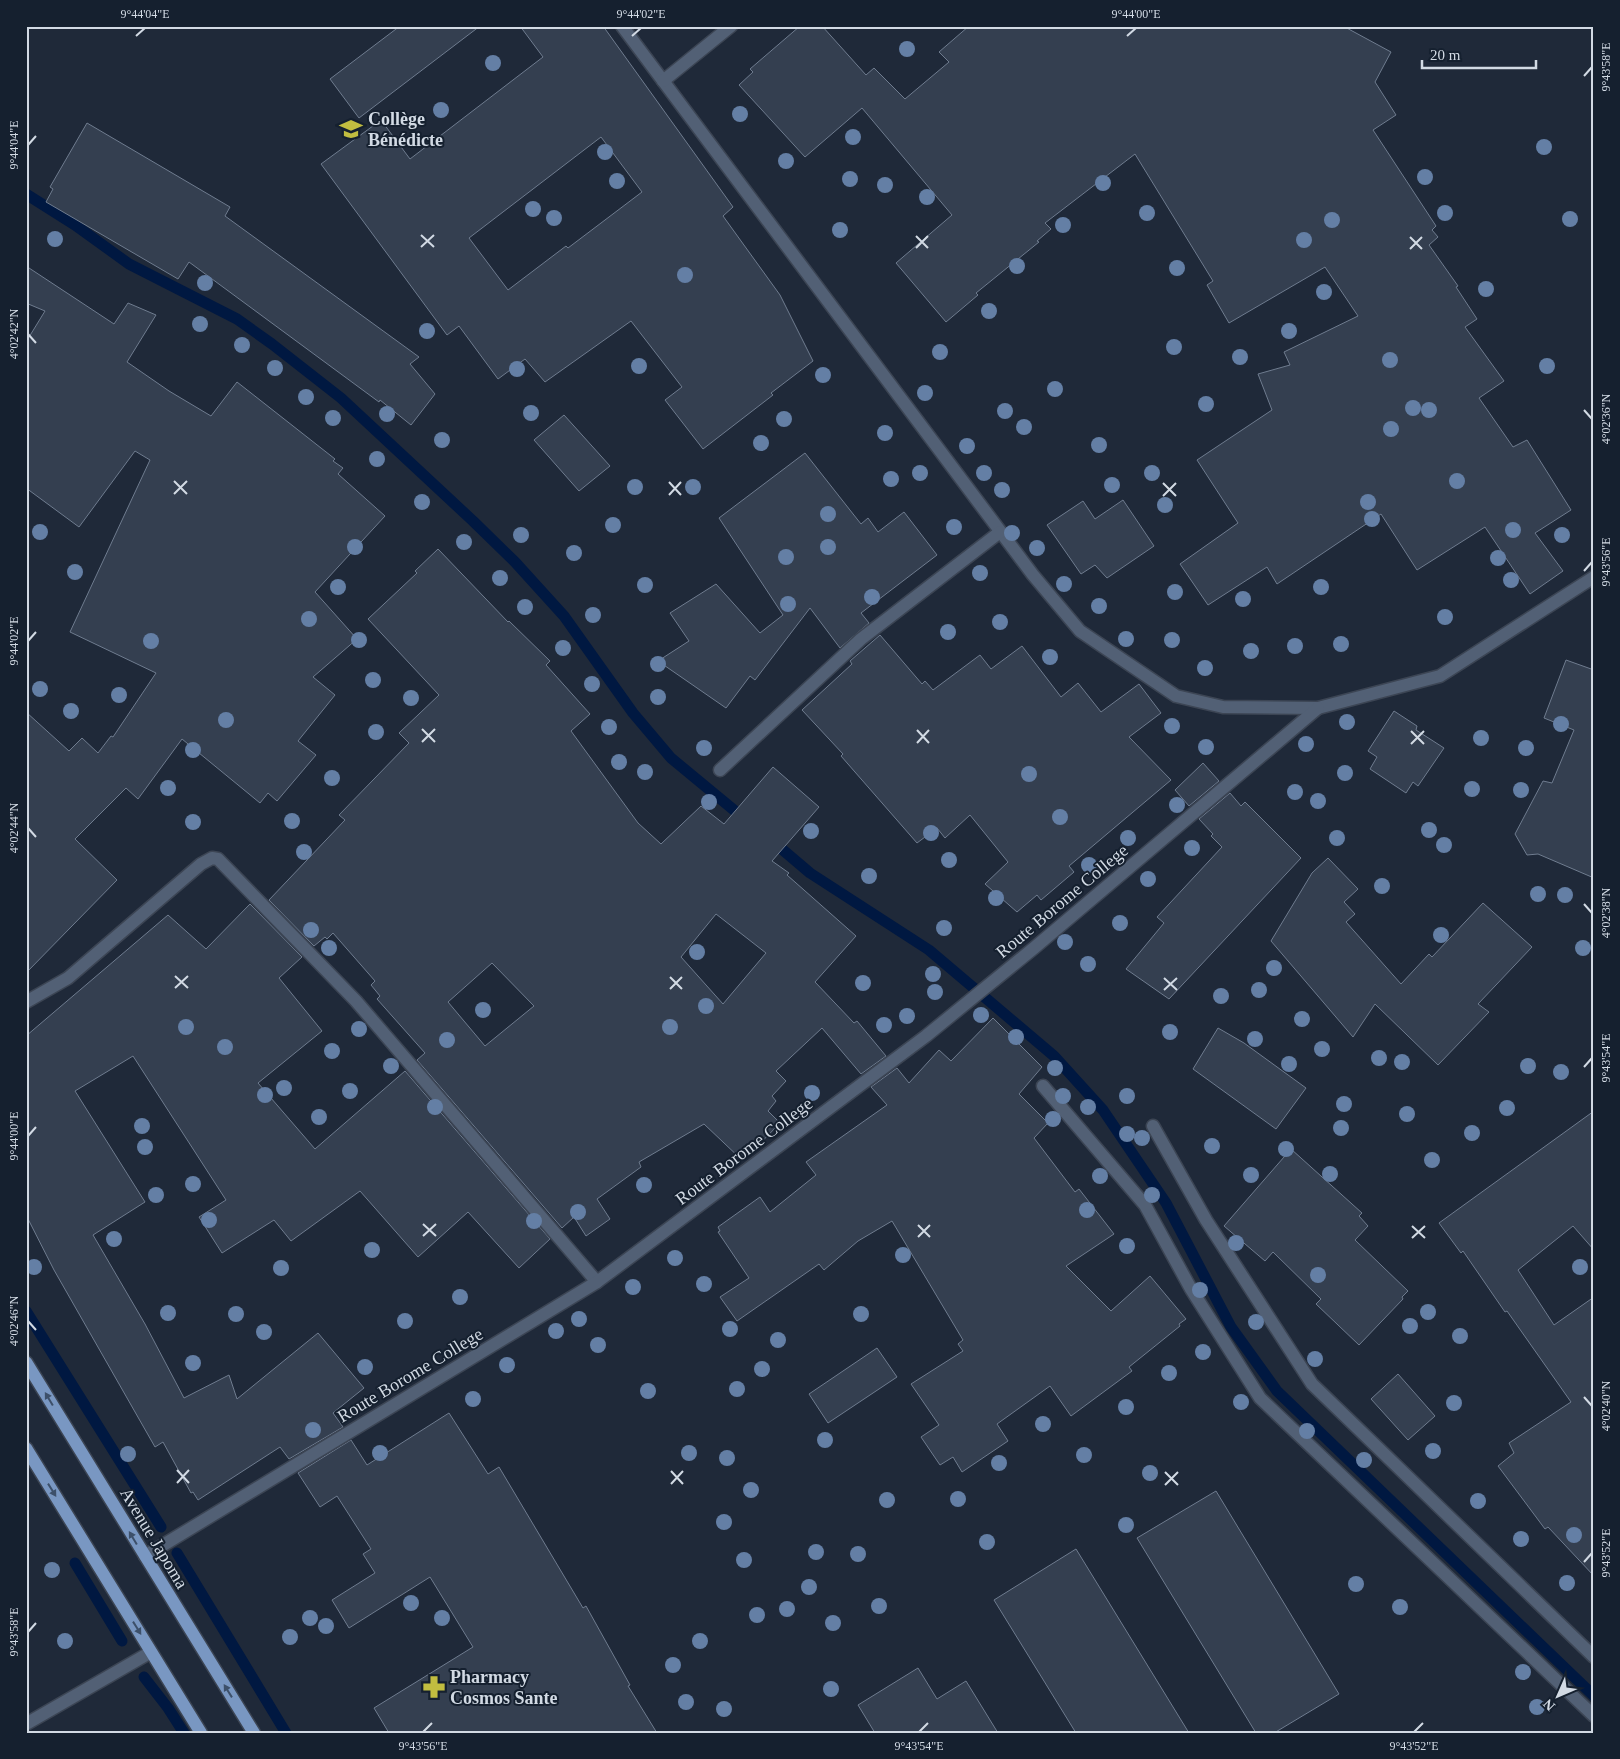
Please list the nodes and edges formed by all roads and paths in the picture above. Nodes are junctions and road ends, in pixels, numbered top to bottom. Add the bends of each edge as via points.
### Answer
1 (622, 26) edge
2 (731, 26) edge
3 (663, 81) junction
4 (1000, 532) junction
5 (1594, 576) edge
6 (1318, 708) junction
7 (720, 770) dead end
8 (26, 1002) edge
9 (1042, 1086) dead end
10 (1152, 1126) dead end
11 (597, 1282) junction
12 (26, 1362) edge
13 (26, 1448) edge
14 (145, 1556) junction
15 (151, 1652) junction
16 (1594, 1657) edge
17 (1594, 1716) edge
18 (26, 1724) edge
19 (201, 1733) edge
20 (254, 1733) edge

1 - 3 street
2 - 3 street
3 - 4 street
4 - 6 street via 1080,630 1176,696 1223,707
4 - 7 street via 861,638
5 - 6 street via 1440,676
6 - 11 street, Route Borome College via 926,1036
8 - 11 street via 68,978 201,864 212,858 218,859 356,1002
9 - 17 street via 1145,1205 1191,1289 1260,1398
10 - 16 street via 1206,1220 1312,1384
11 - 14 street, Route Borome College
14 -> 12 main road, Avenue Japoma
13 -> 15 main road
20 -> 14 main road, Avenue Japoma
15 - 18 street
15 - 19 main road

